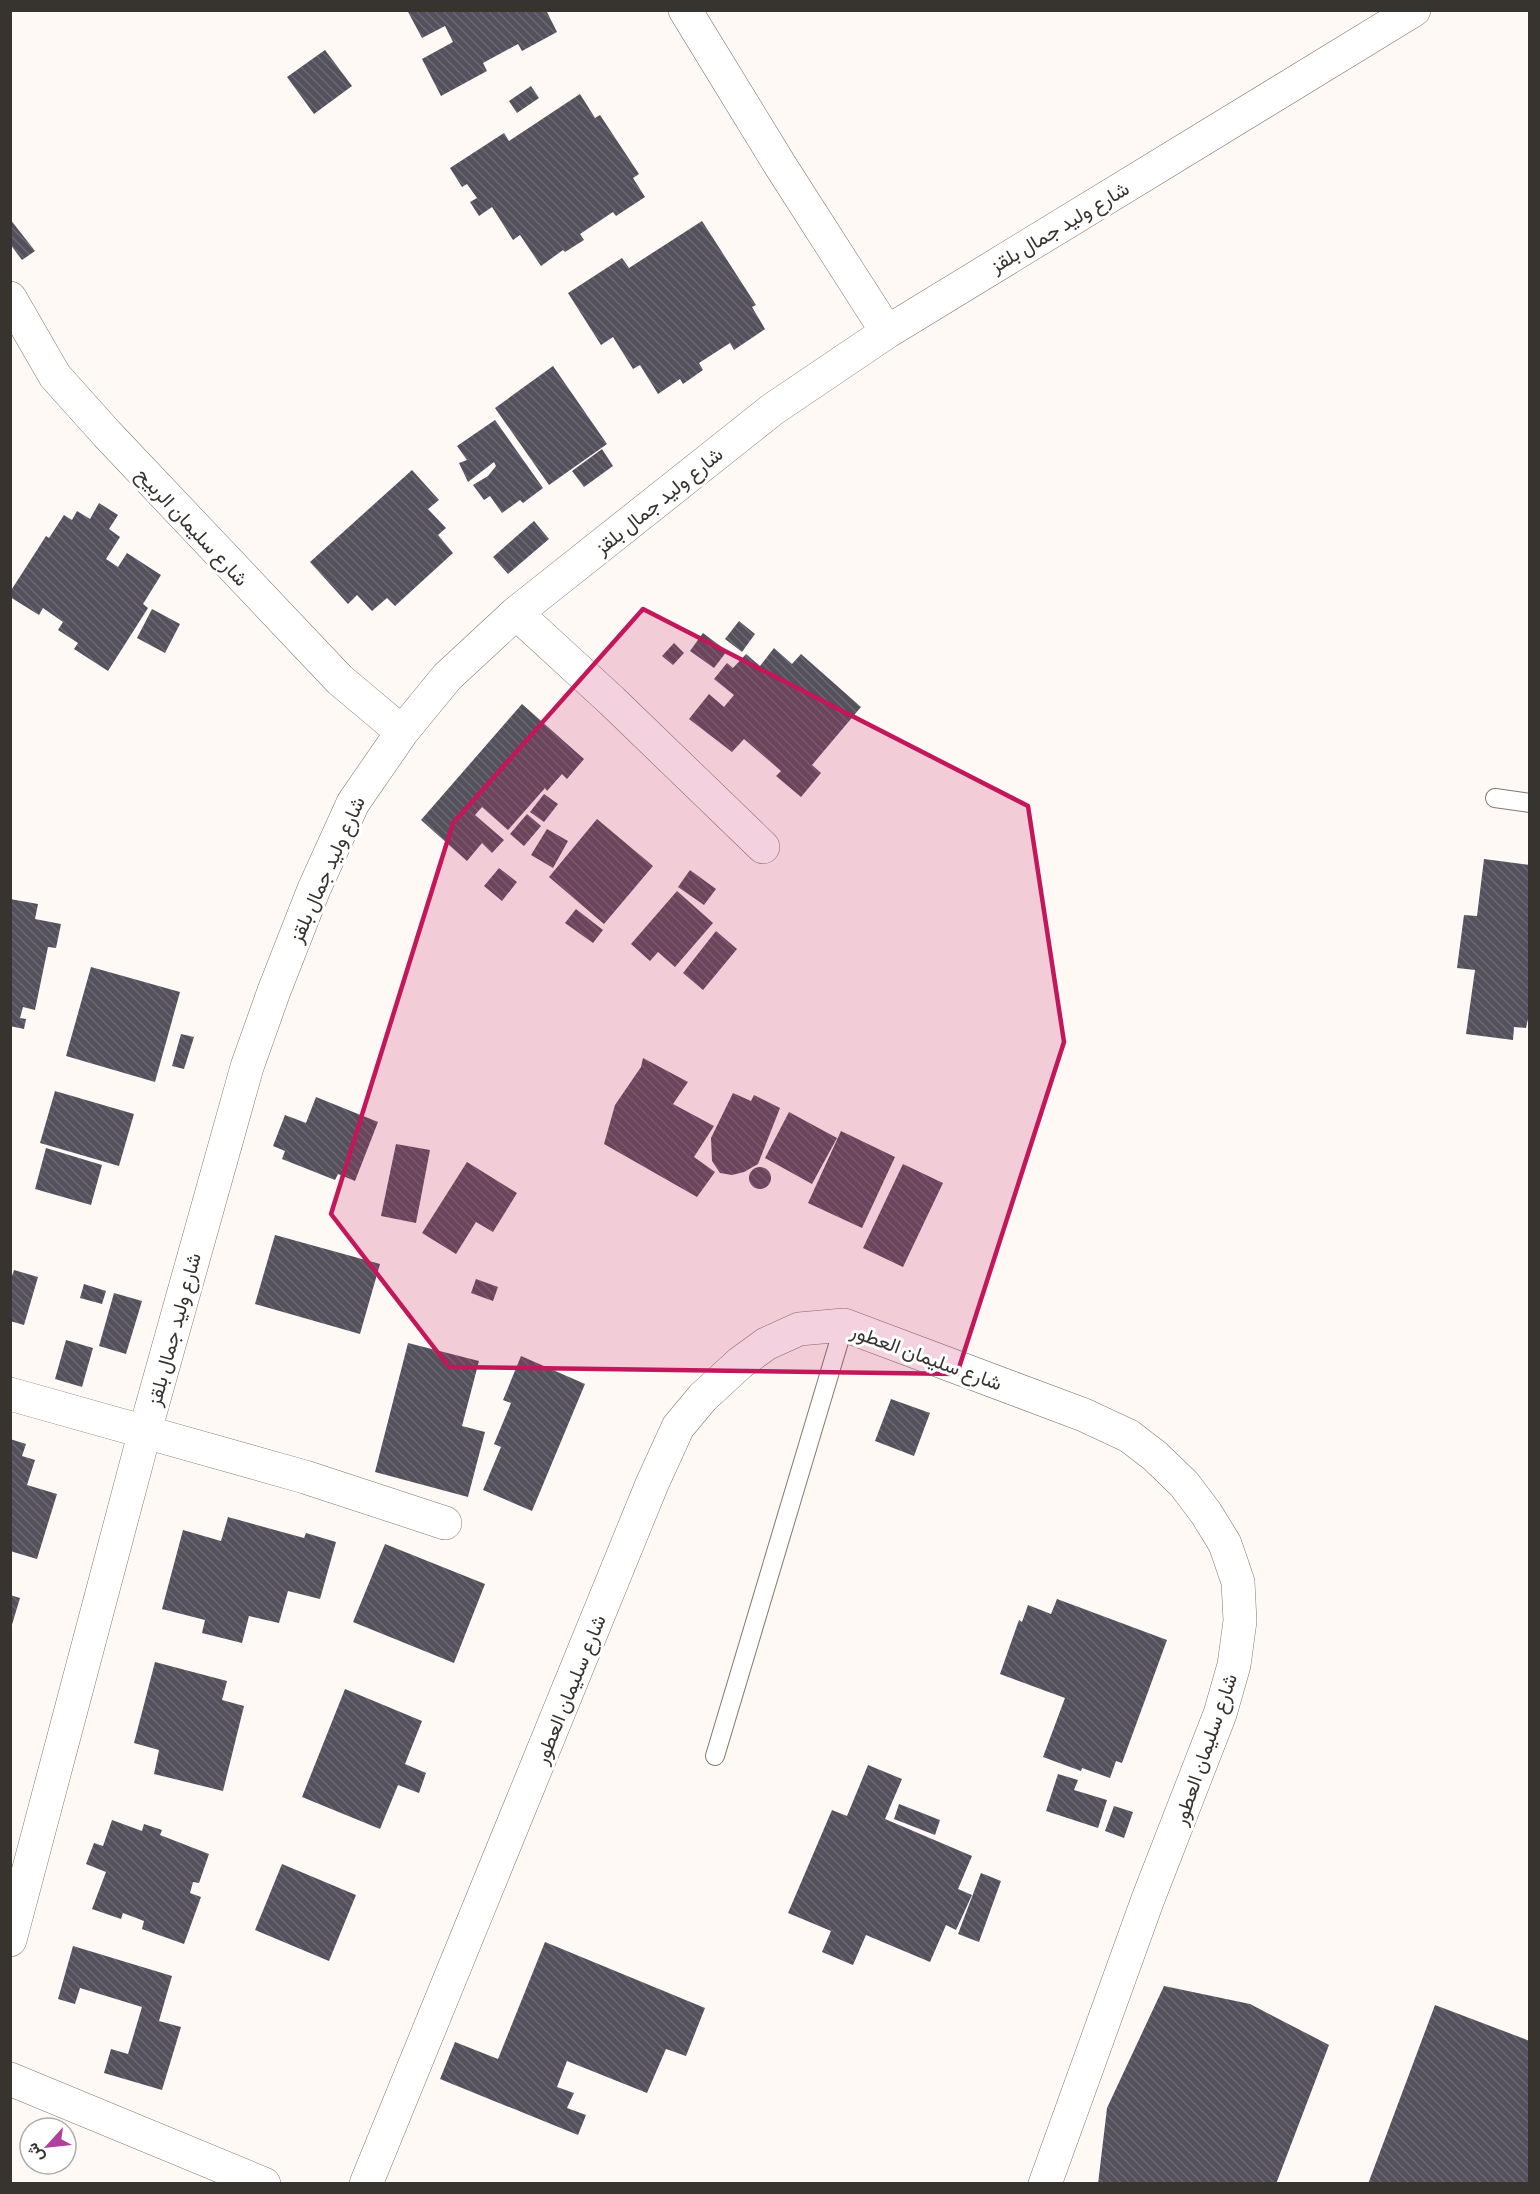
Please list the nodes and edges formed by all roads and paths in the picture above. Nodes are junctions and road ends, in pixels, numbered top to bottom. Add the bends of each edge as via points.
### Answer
1 (685, 10) edge
2 (1414, 10) edge
3 (12, 305) edge
4 (887, 332) junction
5 (516, 613) junction
6 (402, 732) junction
7 (1496, 798) dead end
8 (1530, 803) edge
9 (763, 847) dead end
10 (844, 1325) junction
11 (10, 1394) edge
12 (145, 1431) junction
13 (445, 1523) dead end
14 (715, 1756) dead end
15 (10, 1940) edge
16 (10, 2079) edge
17 (264, 2184) edge
18 (366, 2184) edge
19 (1045, 2184) edge

1 - 4 street
2 - 4 street, شارع وليد جمال بلقز
3 - 6 street, شارع سليمان الربيح via 55,376 107,434 340,680
4 - 5 street, شارع وليد جمال بلقز via 773,409
5 - 6 street, شارع وليد جمال بلقز via 447,677
5 - 9 street
6 - 12 street, شارع وليد جمال بلقز via 353,802 274,991 247,1067
7 - 8 lane
10 - 14 lane
10 - 18 street, شارع سليمان العطور via 798,1329 766,1344 703,1397 678,1427
10 - 19 street, شارع سليمان العطور via 1084,1415 1129,1436 1184,1484 1206,1513 1225,1544 1238,1582 1240,1621 1234,1665 1220,1714
11 - 12 street
12 - 13 street
12 - 15 street, شارع وليد جمال بلقز
16 - 17 street

